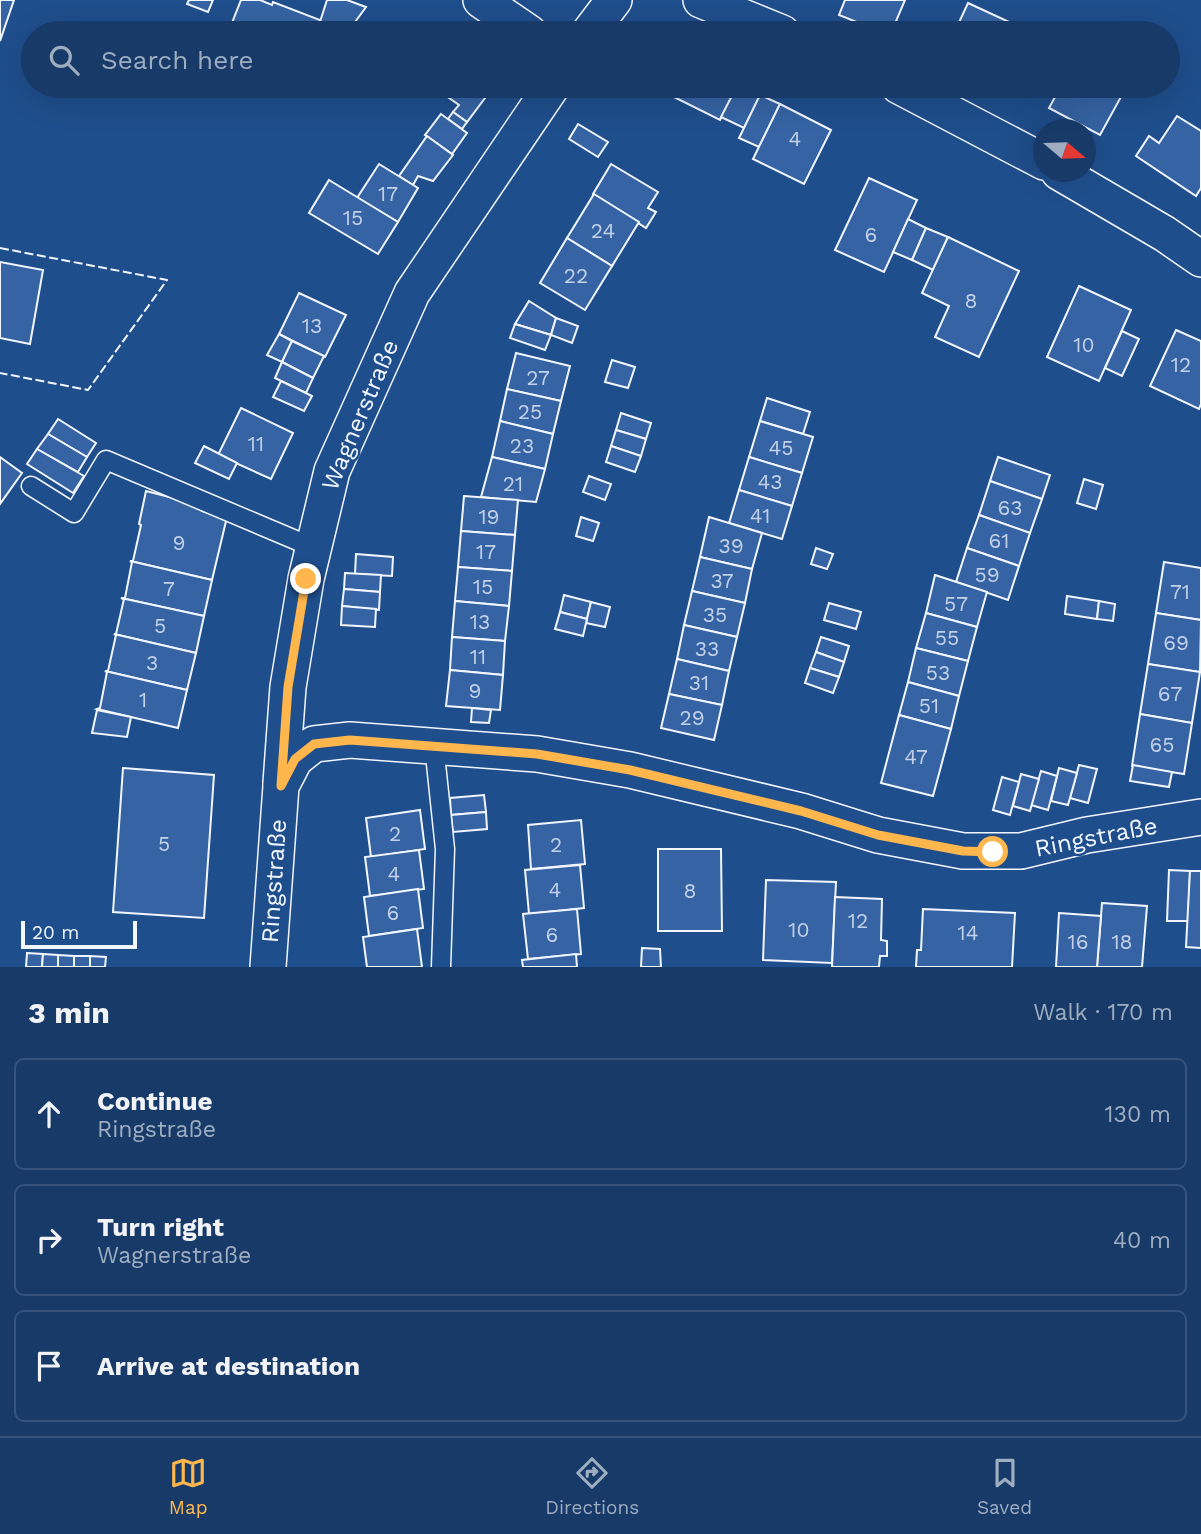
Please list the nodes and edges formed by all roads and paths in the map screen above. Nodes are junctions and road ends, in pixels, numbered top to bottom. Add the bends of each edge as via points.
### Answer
1 (481, 0) edge
2 (614, 0) edge
3 (701, 0) edge
4 (512, 21) edge
5 (598, 21) edge
6 (753, 21) edge
7 (544, 98) edge
8 (922, 98) edge
9 (1033, 156) edge
10 (1076, 182) edge
11 (1201, 259) edge
12 (31, 486) dead end
13 (312, 547) junction
14 (434, 746) junction
15 (281, 786) junction
16 (1201, 817) edge
17 (268, 967) edge
18 (441, 967) edge

1 - 4 street
2 - 5 street
3 - 6 street
7 - 13 street, Wagnerstraße via 412,293 332,471
8 - 9 street
10 - 11 street
12 - 13 lane via 74,513 106,460
13 - 15 street, Wagnerstraße via 288,687
14 - 15 street, Ringstraße via 350,740 314,744 295,759
14 - 16 street, Ringstraße via 537,754 630,770 801,811 878,835 963,851 1021,851
14 - 18 lane via 445,849
15 - 17 street, Ringstraße

